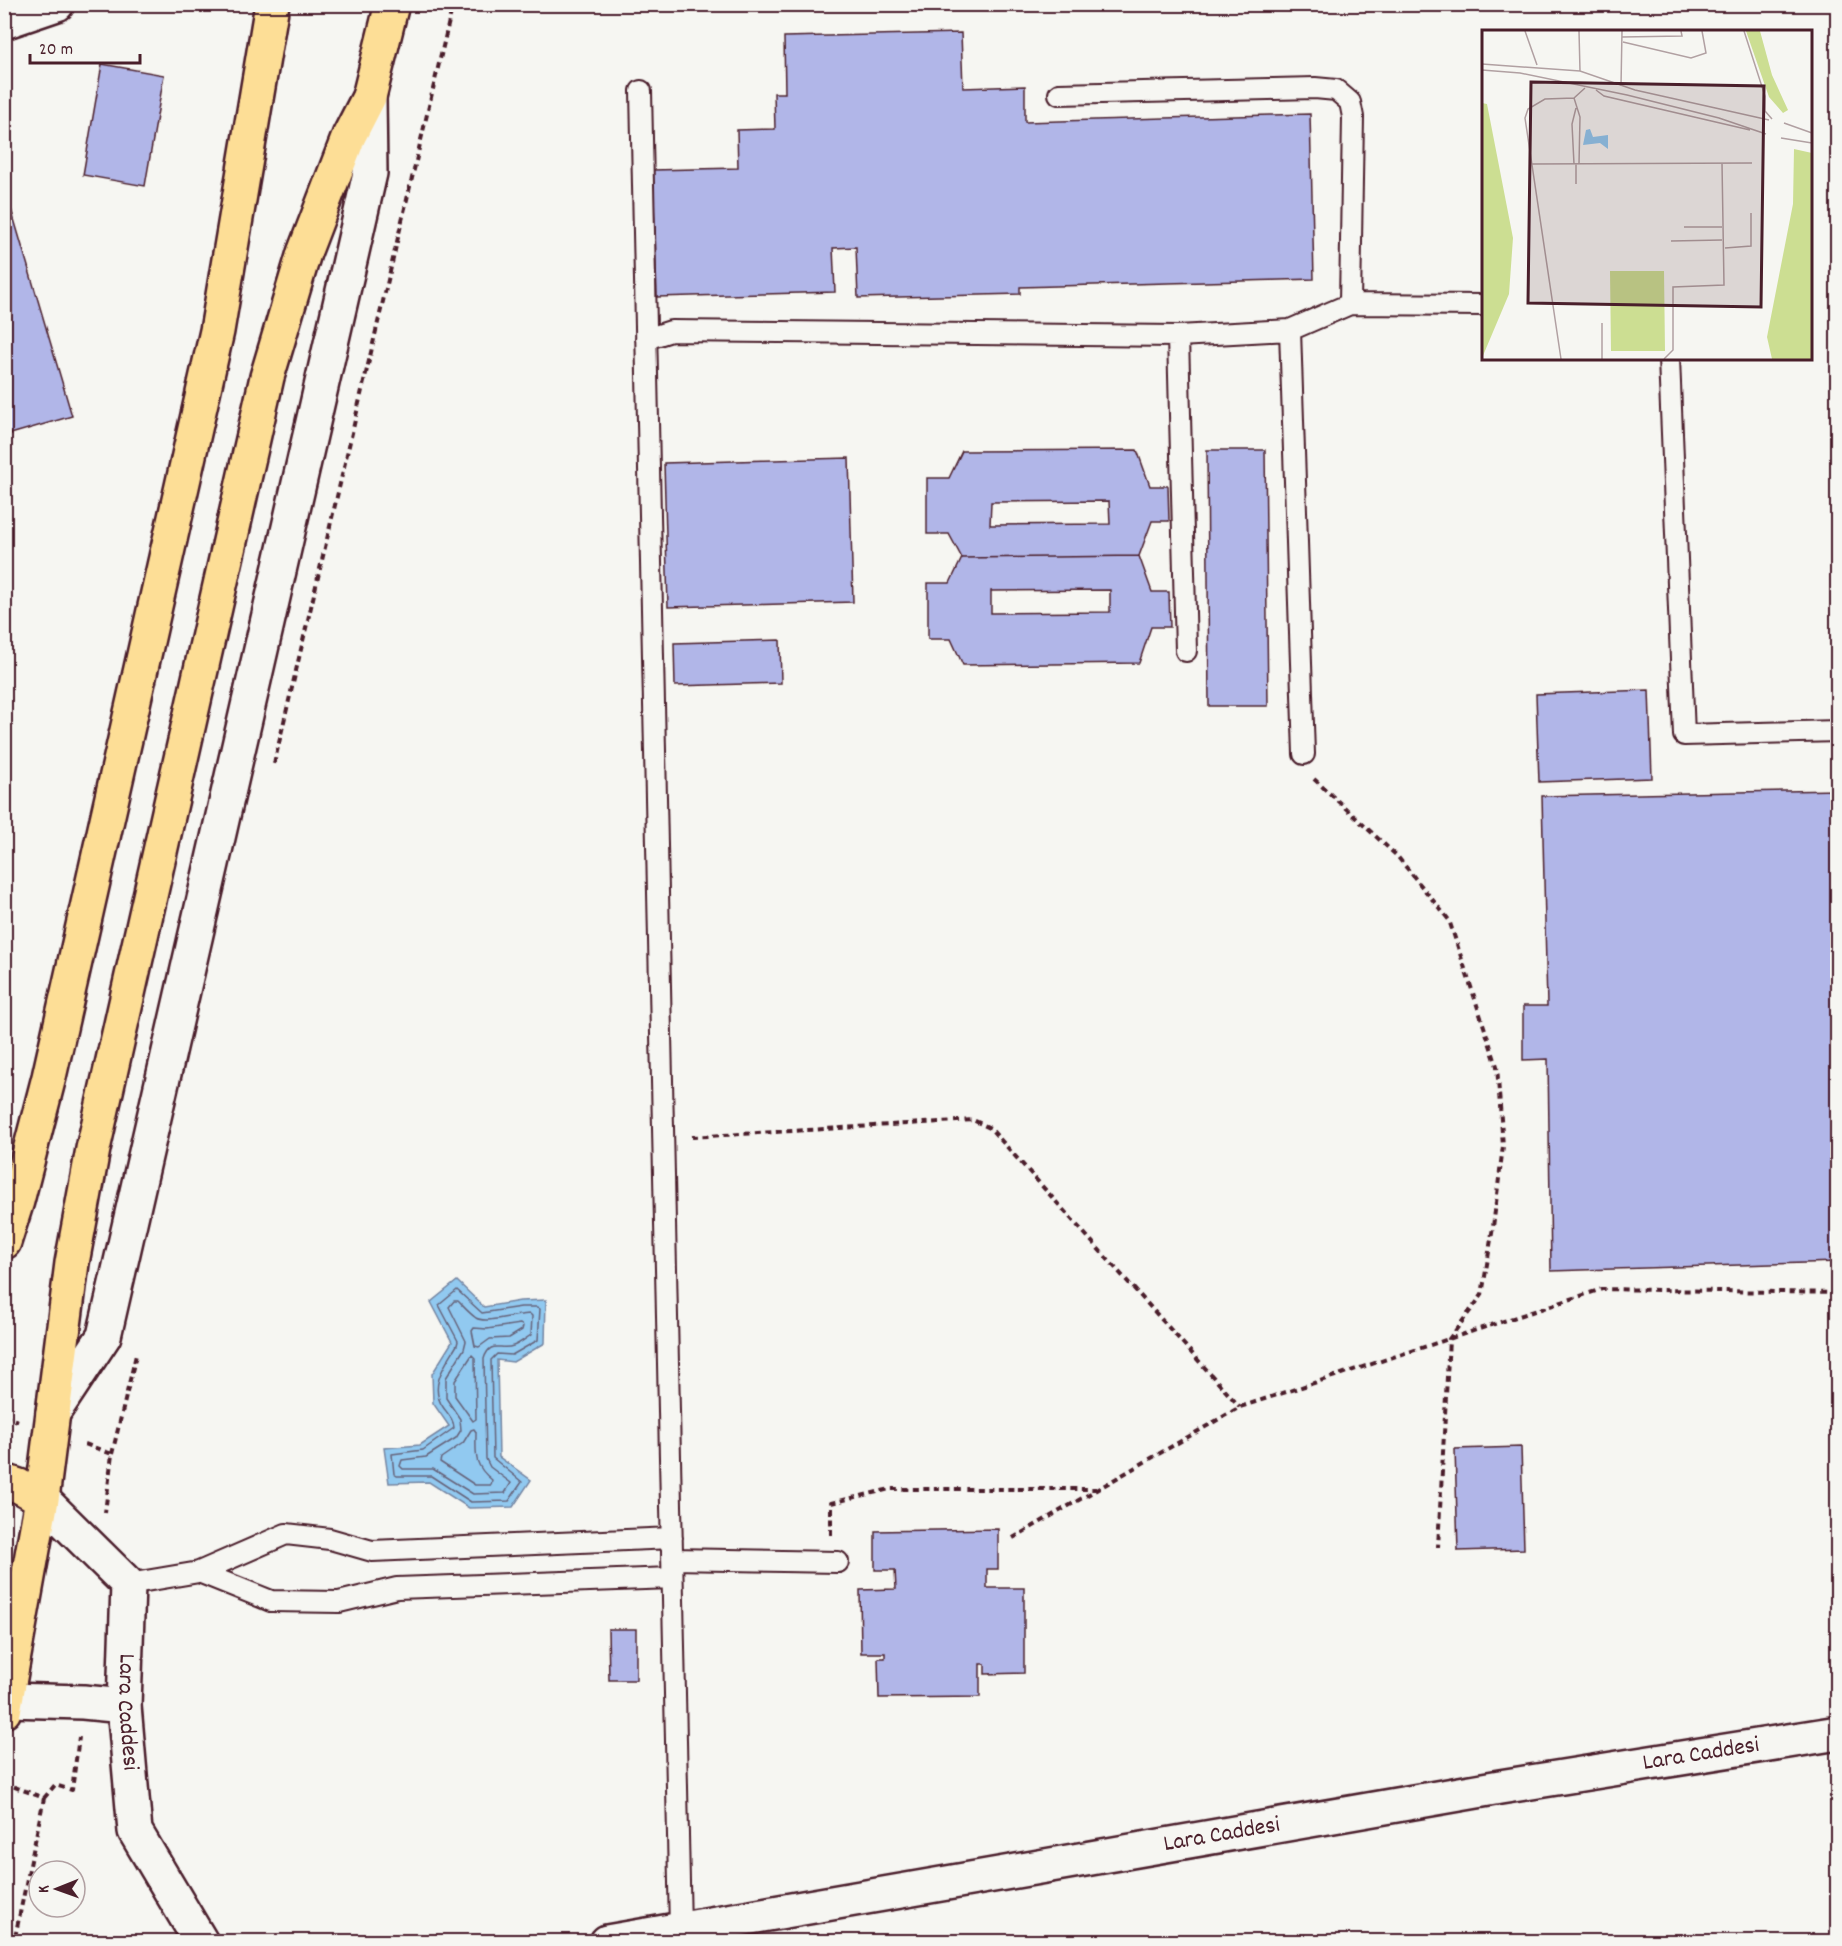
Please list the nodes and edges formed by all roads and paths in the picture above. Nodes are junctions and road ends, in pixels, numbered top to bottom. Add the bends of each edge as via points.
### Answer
1 (57, 4) edge
2 (272, 4) edge
3 (392, 4) edge
4 (453, 4) edge
5 (4, 22) edge
6 (641, 91) dead end
7 (1059, 94) dead end
8 (369, 98) junction
9 (1350, 304) junction
10 (1482, 305) edge
11 (1290, 330) junction
12 (1178, 336) junction
13 (646, 339) junction
14 (1669, 360) edge
15 (1186, 651) dead end
16 (1838, 732) edge
17 (1304, 754) joint
18 (273, 770) dead end
19 (663, 1139) junction
20 (11, 1200) edge
21 (4, 1242) edge
22 (1838, 1293) edge
23 (1449, 1339) junction
24 (137, 1350) dead end
25 (1240, 1407) junction
26 (53, 1413) junction
27 (112, 1454) dead end
28 (4, 1481) edge
29 (1098, 1489) junction
30 (42, 1499) junction
31 (672, 1538) junction
32 (1013, 1538) dead end
33 (1438, 1547) dead end
34 (834, 1562) joint
35 (672, 1568) junction
36 (199, 1572) junction
37 (128, 1584) junction
38 (5, 1704) edge
39 (124, 1706) junction
40 (1838, 1733) edge
41 (4, 1783) edge
42 (72, 1790) dead end
43 (44, 1798) junction
44 (680, 1929) junction
45 (14, 1941) edge
46 (201, 1941) edge
47 (607, 1941) edge

1 - 5 street
2 - 20 main road via 217,331 52,1065
3 - 8 main road
4 - 18 path
6 - 13 lane
7 - 9 lane via 1336,90 1350,102 1353,117
8 - 26 main road via 349,136 304,253 267,377 93,1149 72,1263
8 - 26 street via 370,173 104,1336
9 - 10 lane
9 - 11 lane
11 - 12 lane
11 - 17 lane
12 - 13 lane via 671,331
12 - 15 lane
13 - 19 lane
14 - 16 lane via 1684,735
17 - 23 path via 1304,770 1397,856 1449,921 1497,1066 1503,1146 1482,1295
19 - 25 path via 973,1120 990,1128
19 - 31 lane
20 - 21 main road
22 - 23 path via 1602,1289
23 - 25 path
23 - 33 path
24 - 27 path
25 - 29 path
26 - 30 main road
28 - 30 main road
29 - 32 path
29 - 34 path via 890,1489 831,1503
30 - 37 street
30 - 38 main road
31 - 35 lane
31 - 36 lane via 372,1551 330,1539 286,1534
34 - 35 lane
35 - 36 lane via 397,1588 339,1602 271,1600
35 - 44 lane
36 - 37 lane
37 - 39 street, Lara Caddesi
38 - 39 street via 83,1702
39 - 46 street, Lara Caddesi via 135,1832
40 - 44 street, Lara Caddesi via 1500,1787
41 - 43 path
42 - 43 path via 55,1785
43 - 45 path
44 - 47 street, Lara Caddesi

